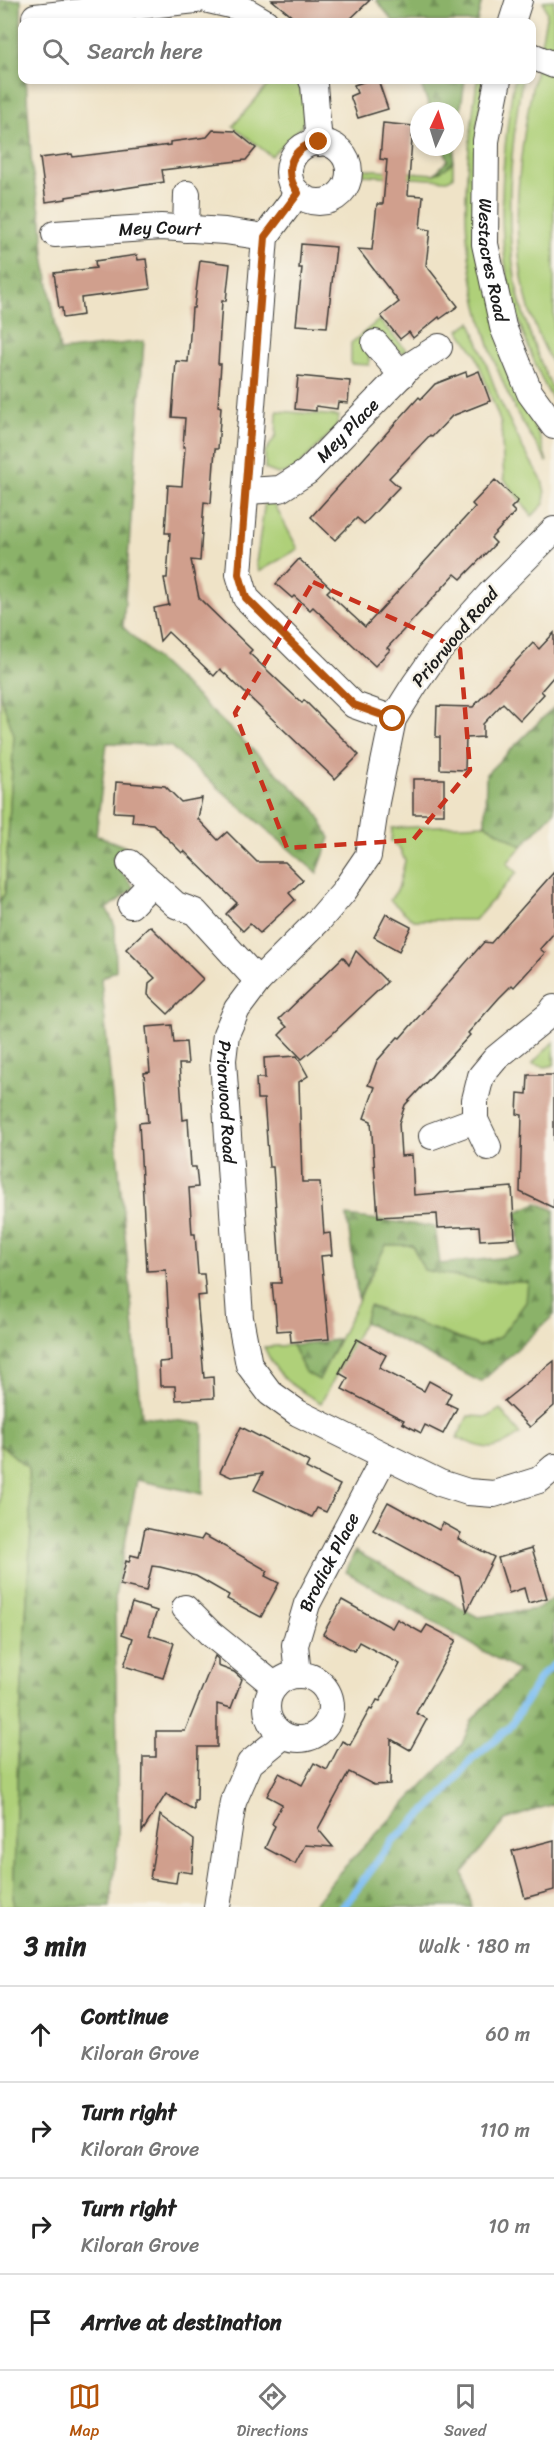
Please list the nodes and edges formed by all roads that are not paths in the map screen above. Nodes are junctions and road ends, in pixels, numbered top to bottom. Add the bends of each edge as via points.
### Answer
1 (196, 0) edge
2 (209, 0) edge
3 (519, 0) edge
4 (122, 4) edge
5 (35, 17) dead end
6 (259, 18) edge
7 (513, 18) edge
8 (536, 58) edge
9 (554, 65) edge
10 (314, 84) edge
11 (497, 84) edge
12 (319, 142) junction
13 (298, 193) junction
14 (187, 194) dead end
15 (186, 229) junction
16 (55, 234) dead end
17 (265, 237) junction
18 (375, 343) dead end
19 (439, 347) dead end
20 (402, 375) junction
21 (554, 426) edge
22 (246, 490) junction
23 (554, 530) edge
24 (393, 719) junction
25 (130, 863) dead end
26 (152, 883) junction
27 (131, 905) dead end
28 (258, 981) junction
29 (554, 1008) edge
30 (475, 1119) junction
31 (432, 1136) dead end
32 (488, 1147) dead end
33 (385, 1456) junction
34 (554, 1467) edge
35 (184, 1608) dead end
36 (286, 1681) junction
37 (283, 1736) junction
38 (217, 1907) edge

1 - 4 street
2 - 6 street via 239,7
3 - 7 street
4 - 5 street
8 - 9 street
10 - 12 street
11 - 21 street, Westacres Road via 486,141 485,244 503,327 530,393
12 - 13 street via 309,144 294,156 290,176
12 - 13 street via 338,148 344,156 348,164 347,184 326,202 315,202
13 - 17 street
14 - 15 street
15 - 16 street, Mey Court
15 - 17 street, Mey Court
17 - 22 street
18 - 20 street
19 - 20 street, Mey Place
20 - 22 street, Mey Place via 307,472 280,489
22 - 24 street via 239,574 246,598 354,705
23 - 24 street, Priorwood Road via 436,654
24 - 28 street, Priorwood Road via 368,856 320,919
25 - 26 street
26 - 27 street
26 - 28 street via 176,905 195,912
28 - 33 street, Priorwood Road via 237,1009 226,1034 223,1060 240,1318 249,1365 270,1393 298,1413
29 - 30 street via 481,1076
30 - 31 street
30 - 32 street
33 - 34 street, Priorwood Road via 440,1483 468,1492 494,1494 539,1480
33 - 36 street, Brodick Place via 307,1604
35 - 36 street via 210,1632
36 - 37 street, Brodick Place via 267,1700 269,1721
36 - 37 street via 308,1677 318,1681 325,1689 331,1710 323,1729 314,1736
37 - 38 street via 250,1763 233,1802

